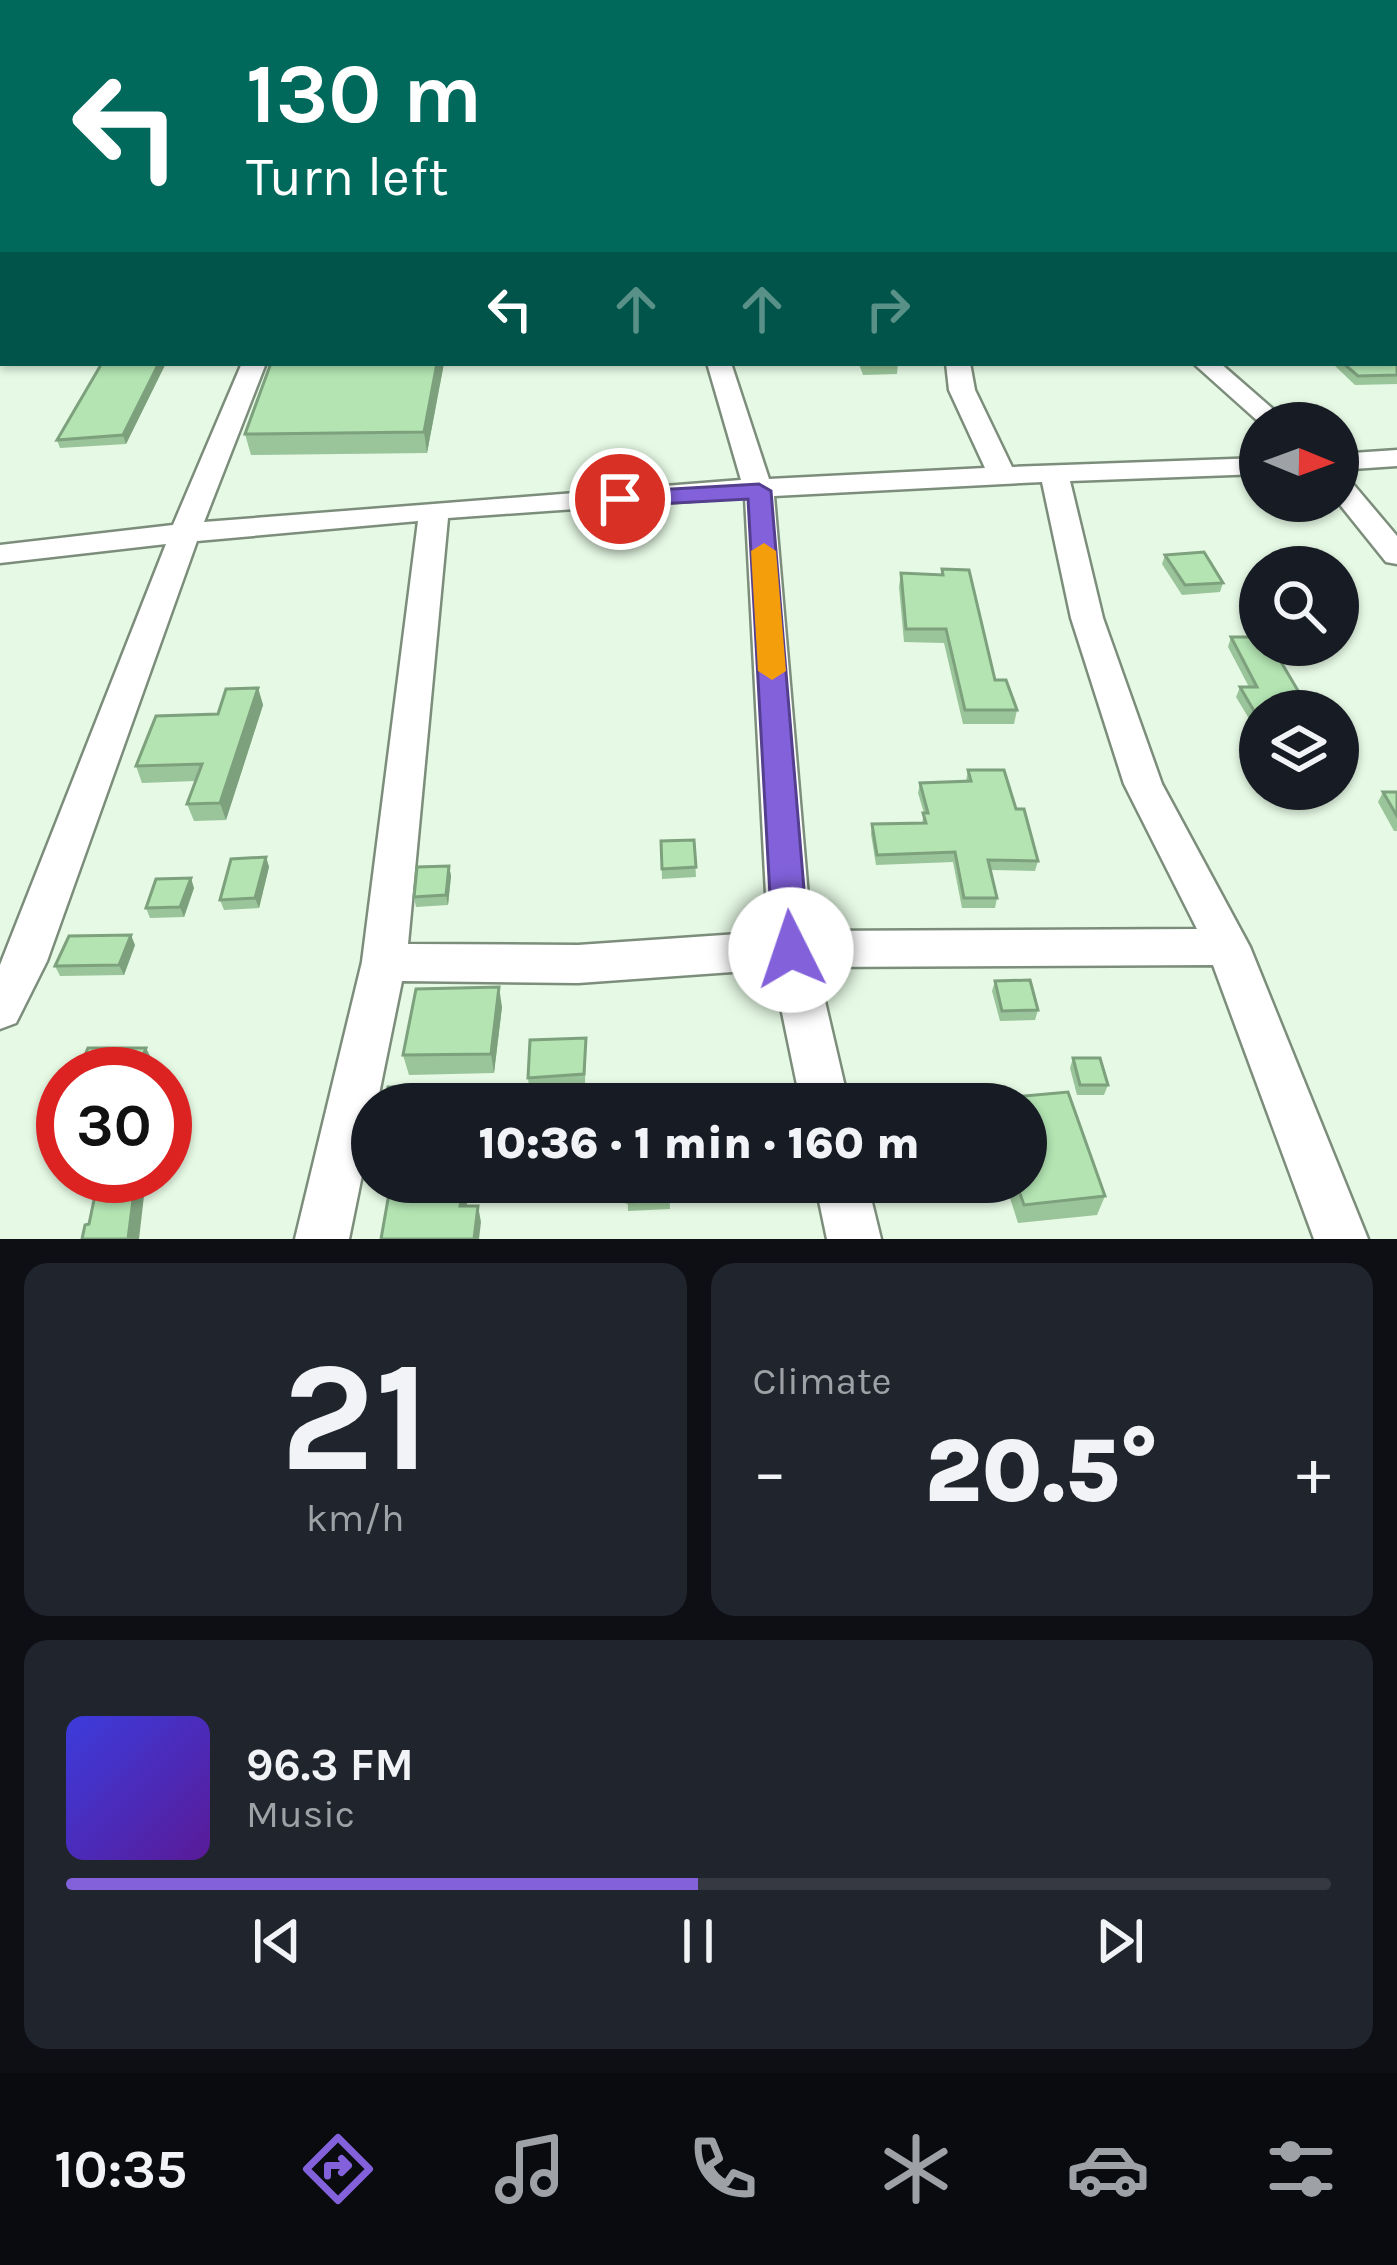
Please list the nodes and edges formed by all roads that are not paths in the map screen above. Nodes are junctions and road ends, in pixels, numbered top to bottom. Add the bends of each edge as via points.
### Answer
1 (253, 366) edge
2 (720, 366) edge
3 (958, 366) edge
4 (1209, 366) edge
5 (1251, 402) edge
6 (1397, 458) edge
7 (1359, 461) edge
8 (1239, 467) edge
9 (1054, 472) junction
10 (1002, 475) junction
11 (759, 491) junction
12 (1359, 509) edge
13 (434, 510) junction
14 (186, 531) junction
15 (0, 554) edge
16 (1397, 555) edge
17 (1228, 947) junction
18 (791, 950) junction
19 (384, 962) junction
20 (0, 1009) edge
21 (820, 1083) edge
22 (846, 1203) edge
23 (322, 1239) edge
24 (854, 1239) edge
25 (1341, 1239) edge

1 - 14 street
2 - 11 street
3 - 10 street
4 - 5 street
6 - 7 street
8 - 9 street
9 - 10 street
9 - 17 street via 1088,618 1143,784
10 - 11 street
11 - 13 street
11 - 18 street
12 - 16 street
13 - 14 street
13 - 19 street
14 - 15 street
14 - 20 street via 26,961
17 - 18 street
17 - 25 street
18 - 19 street via 578,964
18 - 21 street
19 - 23 street
22 - 24 street

